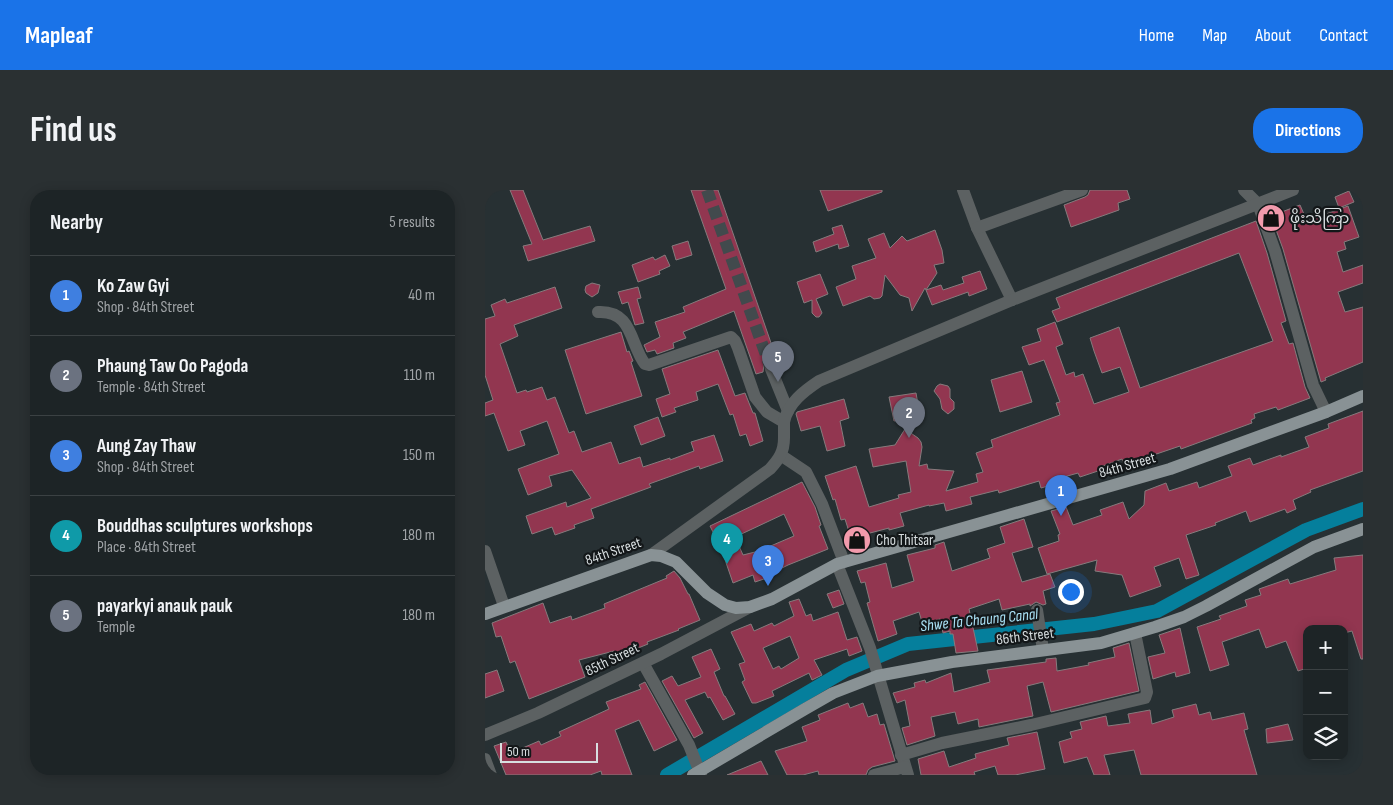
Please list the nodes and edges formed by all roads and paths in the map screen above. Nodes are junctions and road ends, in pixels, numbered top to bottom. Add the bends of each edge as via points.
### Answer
1 (963, 190) edge
2 (1082, 190) edge
3 (1244, 190) edge
4 (1293, 190) edge
5 (1258, 204) junction
6 (977, 228) junction
7 (1011, 300) junction
8 (598, 312) dead end
9 (771, 369) tunnel mouth
10 (1363, 396) edge
11 (1325, 412) junction
12 (786, 417) junction
13 (782, 456) junction
14 (1363, 529) edge
15 (485, 551) edge
16 (651, 555) junction
17 (840, 563) junction
18 (504, 606) junction
19 (750, 607) junction
20 (1037, 610) dead end
21 (485, 614) edge
22 (1135, 633) junction
23 (1042, 643) junction
24 (643, 662) junction
25 (876, 672) junction
26 (485, 735) edge
27 (485, 759) edge
28 (905, 766) edge
29 (491, 775) edge
30 (693, 775) edge
31 (701, 775) edge
32 (875, 775) edge

1 - 6 street
2 - 6 street
3 - 5 street
4 - 5 street
5 - 7 street
5 - 11 street via 1275,251 1313,385
6 - 7 street
7 - 12 street via 819,381 796,400
8 - 12 street via 613,314 626,324 645,364 649,365 731,337 755,397 767,412
9 - 12 street
10 - 11 main road, 84th Street
11 - 17 main road, 84th Street via 1170,470
12 - 13 street
13 - 16 street via 770,469
13 - 17 street via 806,472 822,504
14 - 22 main road, 86th Street via 1314,547 1184,617
15 - 18 street
16 - 18 main road, 84th Street
16 - 19 main road, 84th Street via 676,562 707,593 725,605
17 - 19 main road, 84th Street
17 - 25 street
18 - 21 main road, 84th Street
19 - 24 street, 85th Street
20 - 23 street
22 - 23 main road, 86th Street via 1101,643
22 - 28 street via 1147,692 1145,698 957,740
23 - 25 main road, 86th Street via 952,662
24 - 26 street, 85th Street
24 - 31 street via 689,745
25 - 28 street
25 - 30 main road, 86th Street via 833,693
27 - 29 street
28 - 32 street

